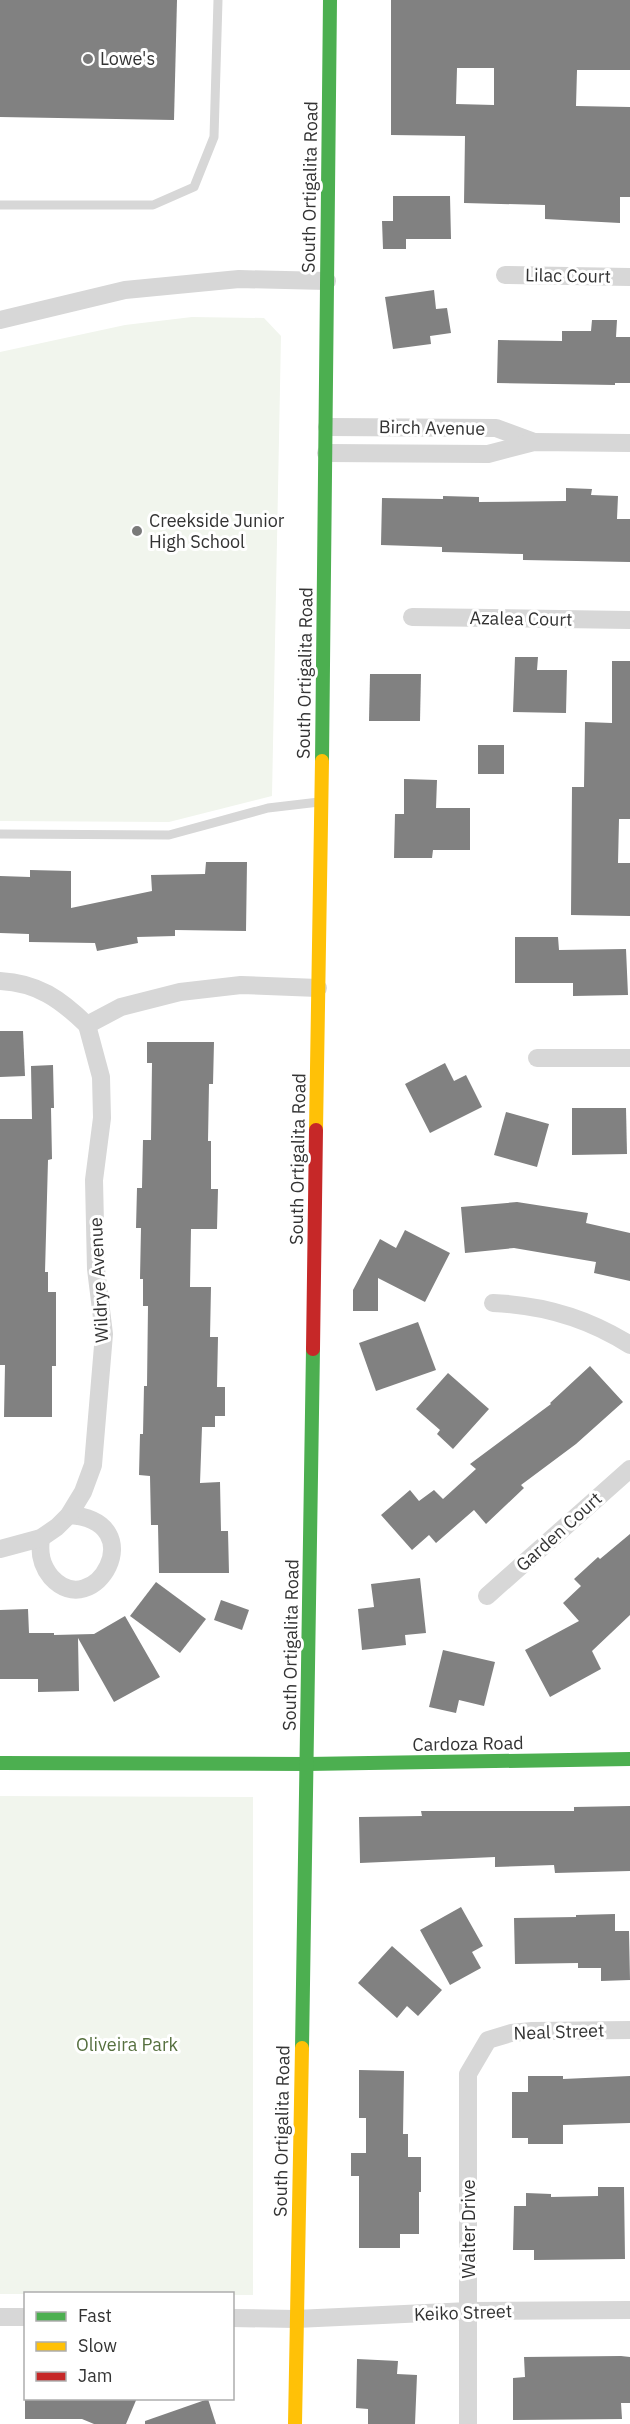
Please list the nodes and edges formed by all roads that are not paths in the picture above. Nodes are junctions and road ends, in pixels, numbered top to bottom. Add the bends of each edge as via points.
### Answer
1 (218, 0) edge
2 (330, 0) edge
3 (0, 206) edge
4 (505, 275) dead end
5 (630, 277) edge
6 (327, 281) junction
7 (0, 320) edge
8 (327, 426) junction
9 (534, 442) junction
10 (630, 443) edge
11 (326, 453) junction
12 (412, 617) dead end
13 (630, 620) edge
14 (321, 802) junction
15 (0, 834) edge
16 (0, 981) edge
17 (318, 988) junction
18 (87, 1025) junction
19 (537, 1058) dead end
20 (630, 1058) edge
21 (493, 1303) dead end
22 (630, 1345) edge
23 (630, 1469) edge
24 (63, 1521) junction
25 (41, 1538) junction
26 (0, 1549) edge
27 (487, 1596) dead end
28 (630, 1759) edge
29 (0, 1763) edge
30 (307, 1764) junction
31 (630, 2030) edge
32 (488, 2040) joint
33 (630, 2310) edge
34 (469, 2311) junction
35 (0, 2317) edge
36 (24, 2317) edge
37 (234, 2318) edge
38 (296, 2319) junction
39 (295, 2424) edge
40 (468, 2424) edge

1 - 3 lane via 214,137 194,188 153,205
2 - 6 street, South Ortigalita Road
4 - 5 street, Lilac Court
6 - 7 street via 239,279 125,290
6 - 8 street, South Ortigalita Road
8 - 9 street, Birch Avenue via 496,428
8 - 11 street, South Ortigalita Road
9 - 10 street, Birch Avenue
9 - 11 street, Birch Avenue via 488,454
11 - 14 street, South Ortigalita Road
12 - 13 street, Azalea Court
14 - 15 lane via 268,808 169,835
14 - 17 street, South Ortigalita Road
16 - 18 street via 37,988 65,1003
17 - 18 street via 241,985 180,992 121,1007
17 - 30 street, South Ortigalita Road
18 - 24 street, Wildrye Avenue via 100,1077 102,1118 94,1180 96,1269 104,1334 93,1465 83,1492
19 - 20 street
21 - 22 street via 568,1314
23 - 27 street, Garden Court
24 - 25 street
24 - 25 street via 85,1516 99,1524 110,1538 110,1567 103,1577 91,1586 76,1589 54,1580 41,1562
25 - 26 street
28 - 30 street, Cardoza Road
29 - 30 street, Cardoza Road
30 - 38 street, South Ortigalita Road
31 - 32 street, Neal Street via 532,2031
32 - 34 street, Walter Drive via 468,2074
33 - 34 street, Keiko Street
34 - 38 street, Keiko Street
34 - 40 street, Walter Drive
35 - 36 street
37 - 38 street, Keiko Street
38 - 39 street, South Ortigalita Road

